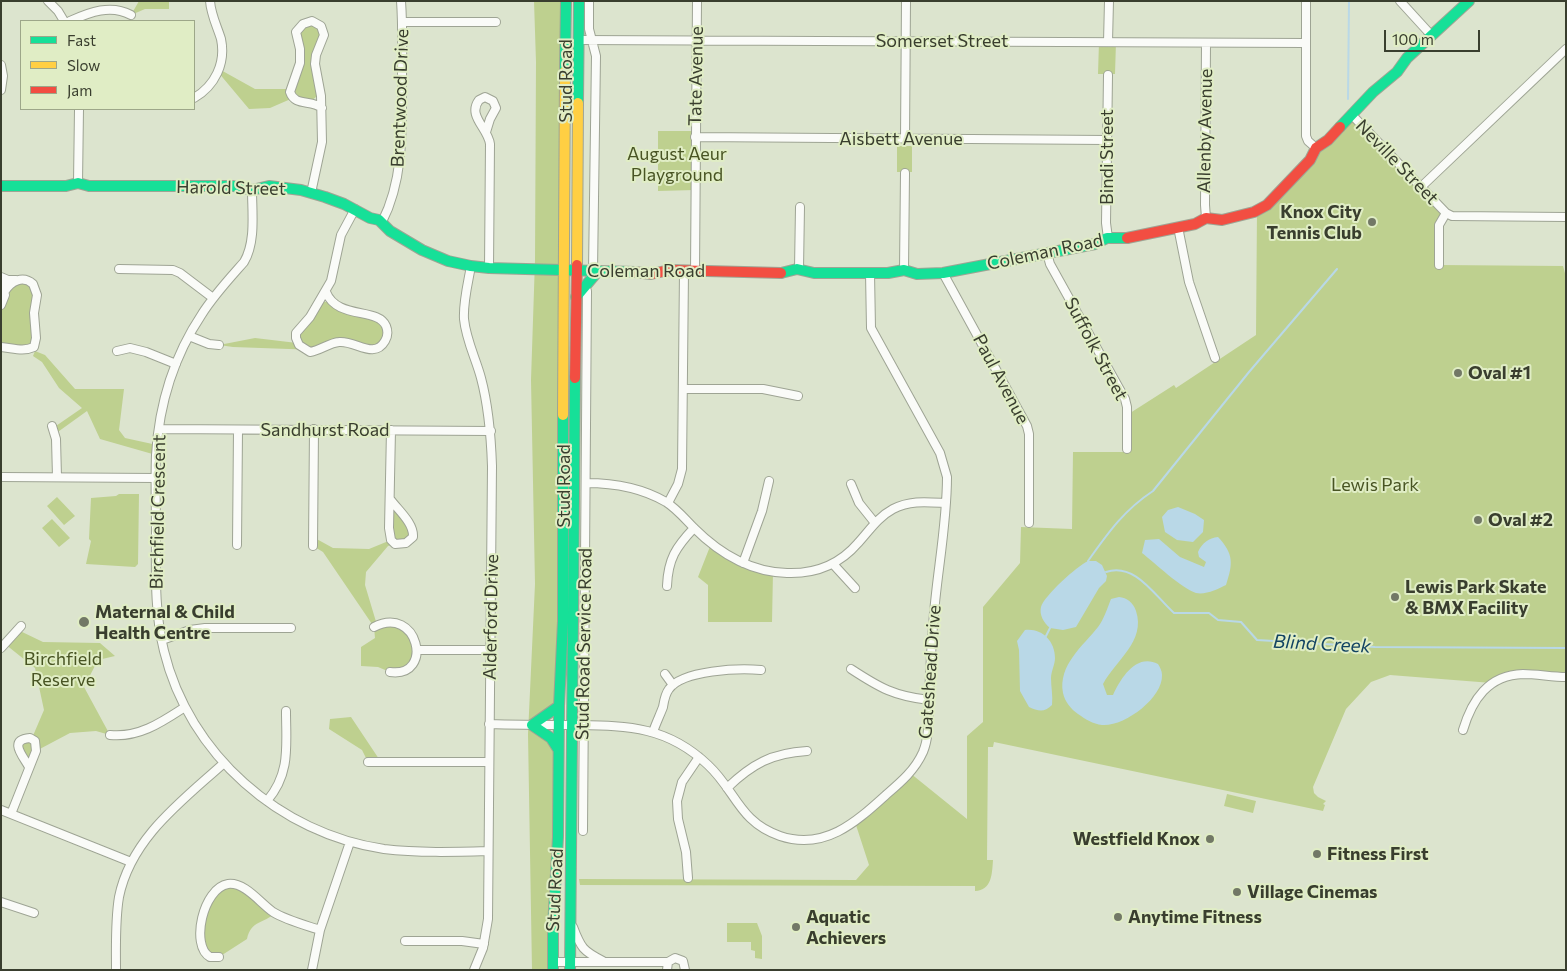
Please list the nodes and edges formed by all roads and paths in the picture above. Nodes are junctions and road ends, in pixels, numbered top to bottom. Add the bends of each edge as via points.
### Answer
1 (48, 1) edge
2 (210, 1) edge
3 (401, 1) edge
4 (566, 1) edge
5 (579, 1) edge
6 (589, 1) edge
7 (697, 1) edge
8 (906, 1) edge
9 (1108, 1) edge
10 (1306, 1) edge
11 (1400, 1) edge
12 (1469, 1) edge
13 (131, 15) dead end
14 (63, 20) edge
15 (72, 20) edge
16 (402, 22) junction
17 (496, 22) dead end
18 (1432, 36) junction
19 (578, 40) junction
20 (592, 40) junction
21 (697, 40) junction
22 (905, 41) junction
23 (1108, 42) junction
24 (1206, 43) junction
25 (1306, 43) junction
26 (1566, 49) edge
27 (1, 66) edge
28 (1108, 75) dead end
29 (1, 90) edge
30 (321, 93) junction
31 (195, 97) edge
32 (308, 102) junction
33 (322, 108) junction
34 (79, 110) edge
35 (1352, 115) junction
36 (486, 132) dead end
37 (695, 138) junction
38 (904, 139) junction
39 (1107, 140) junction
40 (1316, 148) junction
41 (905, 173) dead end
42 (78, 183) junction
43 (1, 186) edge
44 (1421, 187) junction
45 (252, 190) junction
46 (311, 193) junction
47 (800, 207) dead end
48 (355, 209) junction
49 (1446, 213) junction
50 (1566, 217) edge
51 (1206, 218) junction
52 (382, 222) junction
53 (1178, 227) junction
54 (1108, 238) junction
55 (1047, 253) junction
56 (1439, 265) dead end
57 (471, 266) junction
58 (489, 268) junction
59 (119, 269) dead end
60 (563, 270) junction
61 (800, 270) junction
62 (904, 270) junction
63 (576, 271) junction
64 (595, 271) junction
65 (684, 271) junction
66 (695, 272) junction
67 (870, 273) junction
68 (943, 273) junction
69 (1, 277) edge
70 (17, 280) junction
71 (3, 287) edge
72 (586, 291) dead end
73 (326, 292) junction
74 (213, 298) junction
75 (576, 302) junction
76 (331, 303) junction
77 (317, 304) junction
78 (1, 305) edge
79 (587, 307) junction
80 (189, 336) junction
81 (219, 345) dead end
82 (1, 347) edge
83 (117, 351) dead end
84 (1215, 358) dead end
85 (176, 364) junction
86 (683, 389) junction
87 (798, 396) dead end
88 (52, 426) dead end
89 (159, 429) junction
90 (238, 430) junction
91 (314, 430) junction
92 (391, 430) junction
93 (491, 431) junction
94 (1127, 449) dead end
95 (1, 477) edge
96 (57, 477) junction
97 (156, 478) junction
98 (769, 481) dead end
99 (586, 483) junction
100 (851, 484) dead end
101 (390, 500) junction
102 (668, 503) junction
103 (945, 503) junction
104 (1029, 522) dead end
105 (875, 523) junction
106 (694, 528) junction
107 (237, 545) dead end
108 (313, 546) dead end
109 (743, 563) junction
110 (833, 564) junction
111 (667, 586) dead end
112 (855, 588) dead end
113 (21, 626) dead end
114 (374, 627) dead end
115 (291, 628) dead end
116 (162, 640) junction
117 (1, 648) edge
118 (418, 650) junction
119 (490, 650) junction
120 (851, 669) dead end
121 (761, 670) dead end
122 (390, 672) dead end
123 (665, 674) dead end
124 (1566, 677) edge
125 (673, 685) junction
126 (929, 700) junction
127 (559, 706) junction
128 (185, 707) junction
129 (286, 711) dead end
130 (489, 724) junction
131 (532, 725) junction
132 (559, 725) junction
133 (572, 725) junction
134 (584, 725) junction
135 (1463, 730) dead end
136 (653, 732) junction
137 (110, 735) dead end
138 (558, 749) junction
139 (807, 752) dead end
140 (699, 757) junction
141 (368, 762) dead end
142 (489, 762) junction
143 (224, 763) junction
144 (29, 767) dead end
145 (727, 788) junction
146 (267, 801) junction
147 (1, 810) edge
148 (11, 814) junction
149 (583, 832) dead end
150 (350, 842) junction
151 (488, 851) junction
152 (131, 862) junction
153 (688, 878) dead end
154 (1, 902) edge
155 (34, 913) dead end
156 (570, 920) junction
157 (320, 930) junction
158 (405, 941) dead end
159 (484, 944) junction
160 (219, 957) dead end
161 (604, 962) junction
162 (553, 966) edge
163 (570, 966) edge
164 (667, 966) edge
165 (116, 970) edge
166 (312, 970) edge
167 (474, 970) edge
168 (685, 970) edge

1 - 14 street
2 - 31 street via 221,40 222,60 211,84
3 - 16 street, Brentwood Drive
4 - 60 main road, Stud Road
5 - 19 main road, Stud Road
6 - 20 street, Stud Road
7 - 21 street, Tate Avenue
8 - 22 street
9 - 23 street
10 - 25 street
11 - 18 street
12 - 18 main road, Coleman Road
13 - 15 street via 106,9
16 - 17 street
16 - 52 street, Brentwood Drive via 399,166 392,200
18 - 35 main road, Coleman Road
19 - 20 street, Somerset Street
19 - 63 main road, Stud Road
20 - 21 street, Somerset Street
20 - 64 street, Stud Road via 596,56
21 - 22 street, Somerset Street
21 - 37 street, Tate Avenue
22 - 23 street, Somerset Street
22 - 38 street
23 - 24 street, Somerset Street
24 - 25 street, Somerset Street
24 - 51 street, Allenby Avenue
25 - 40 street via 1306,136
26 - 44 street
27 - 29 street
28 - 39 street, Bindi Street
30 - 32 street
30 - 32 street via 316,60 323,32 318,24 310,21 296,32 300,63 290,90 295,100
30 - 33 street
32 - 33 street
33 - 46 street via 321,151
34 - 42 street
35 - 40 main road, Coleman Road
35 - 44 street, Neville Street
36 - 58 street via 490,144
37 - 38 street, Aisbett Avenue
37 - 66 street, Tate Avenue
38 - 39 street, Aisbett Avenue
39 - 54 street, Bindi Street
40 - 51 main road, Coleman Road via 1309,161 1264,208 1222,220
41 - 62 street
42 - 43 main road, Harold Street via 66,186
42 - 45 main road, Harold Street via 89,186 233,186
44 - 49 street, Neville Street
45 - 46 main road, Harold Street via 269,186
45 - 74 street, Birchfield Crescent via 248,254
46 - 48 main road, Harold Street
47 - 61 street
48 - 52 main road, Harold Street
48 - 73 street via 342,236 334,274
49 - 50 street via 1452,216
49 - 56 street, Neville Street via 1439,225
51 - 53 main road, Coleman Road
52 - 57 main road, Harold Street via 417,248 448,261
53 - 54 main road, Coleman Road via 1123,239
53 - 84 street via 1189,280
54 - 55 main road, Coleman Road via 1095,244
55 - 68 main road, Coleman Road
55 - 94 street, Suffolk Street via 1050,264 1125,400
57 - 58 main road, Harold Street
57 - 93 street, Alderford Drive via 464,322 483,385
58 - 60 main road, Harold Street
59 - 74 street via 173,270
60 - 63 main road, Coleman Road
60 - 127 main road, Stud Road via 564,529
61 - 66 main road, Coleman Road via 788,273
61 - 67 main road, Coleman Road via 810,273
62 - 67 main road, Coleman Road
62 - 68 main road, Coleman Road via 917,274
63 - 64 main road, Coleman Road
63 - 75 main road, Stud Road
64 - 65 main road, Coleman Road via 651,274
64 - 75 main road
65 - 66 main road, Coleman Road
65 - 86 street
67 - 103 street, Gateshead Drive via 871,328 940,453 946,477
68 - 104 street, Paul Avenue via 1027,426
69 - 70 street
70 - 71 street
70 - 82 street via 30,281 36,290 36,341 28,350
71 - 78 street
72 - 79 street, Stud Road Service Road
73 - 76 street
73 - 77 street
74 - 80 street, Birchfield Crescent
75 - 79 street
75 - 133 main road, Stud Road
76 - 77 street
76 - 77 street via 380,319 387,331 384,342 370,350 343,342 314,351 302,349 296,333
79 - 99 street, Stud Road Service Road
80 - 81 street
80 - 85 street, Birchfield Crescent
83 - 85 street via 130,348
85 - 89 street, Birchfield Crescent
86 - 87 street via 763,389
86 - 102 street via 682,468
88 - 96 street
89 - 90 street, Sandhurst Road
89 - 97 street, Birchfield Crescent
90 - 91 street, Sandhurst Road
90 - 107 street
91 - 92 street, Sandhurst Road
91 - 108 street
92 - 93 street, Sandhurst Road
92 - 101 street
93 - 119 street, Alderford Drive
95 - 96 street
96 - 97 street
97 - 116 street, Birchfield Crescent via 156,598
98 - 109 street via 762,512
99 - 102 street via 624,486
99 - 134 street, Stud Road Service Road
100 - 105 street via 859,503
101 - 101 street via 412,530 413,537 406,543 397,544 391,540
102 - 106 street
103 - 105 street via 905,504
103 - 126 street, Gateshead Drive
105 - 110 street
106 - 109 street via 718,549
106 - 111 street via 671,558
109 - 110 street via 767,571 793,574
110 - 112 street
113 - 117 street
114 - 118 street via 384,622 400,624 411,633
115 - 116 street via 205,628
116 - 128 street, Birchfield Crescent via 168,667
118 - 119 street
118 - 122 street via 406,671
119 - 130 street, Alderford Drive
120 - 126 street via 888,691
121 - 125 street via 716,670
123 - 125 street
124 - 135 street via 1520,674 1496,681 1474,700
125 - 136 street via 667,691
126 - 145 street, Gateshead Drive via 926,743 914,768 854,822 834,834 808,840 775,834 748,817
127 - 131 main road
127 - 132 main road, Stud Road
128 - 137 street via 140,732
128 - 143 street, Birchfield Crescent
129 - 146 street via 285,769 279,786
130 - 131 street, Gateshead Drive
130 - 142 street, Alderford Drive
131 - 132 street, Gateshead Drive
131 - 138 main road via 551,738
132 - 133 street, Gateshead Drive
132 - 138 main road, Stud Road
133 - 134 street, Gateshead Drive
133 - 156 main road, Stud Road
134 - 136 street, Gateshead Drive via 622,726
134 - 149 street, Stud Road Service Road
136 - 140 street, Gateshead Drive
138 - 162 main road, Stud Road
139 - 145 street via 782,754 762,761
140 - 145 street, Gateshead Drive
140 - 153 street via 682,782 677,801
141 - 142 street
142 - 151 street, Alderford Drive
143 - 146 street, Birchfield Crescent
143 - 152 street via 159,822
144 - 148 street
146 - 150 street, Birchfield Crescent via 303,823
147 - 148 street
148 - 152 street
150 - 151 street, Birchfield Crescent via 402,851
150 - 157 street
151 - 159 street, Alderford Drive via 488,919
152 - 165 street via 118,906
154 - 155 street
156 - 161 street via 580,946
156 - 163 main road, Stud Road
157 - 160 street via 275,913 239,886 226,885 209,898 202,923 204,953
157 - 166 street
158 - 159 street
159 - 167 street, Alderford Drive
161 - 163 street
161 - 164 street
162 - 163 street
164 - 168 street via 675,958 681,959

